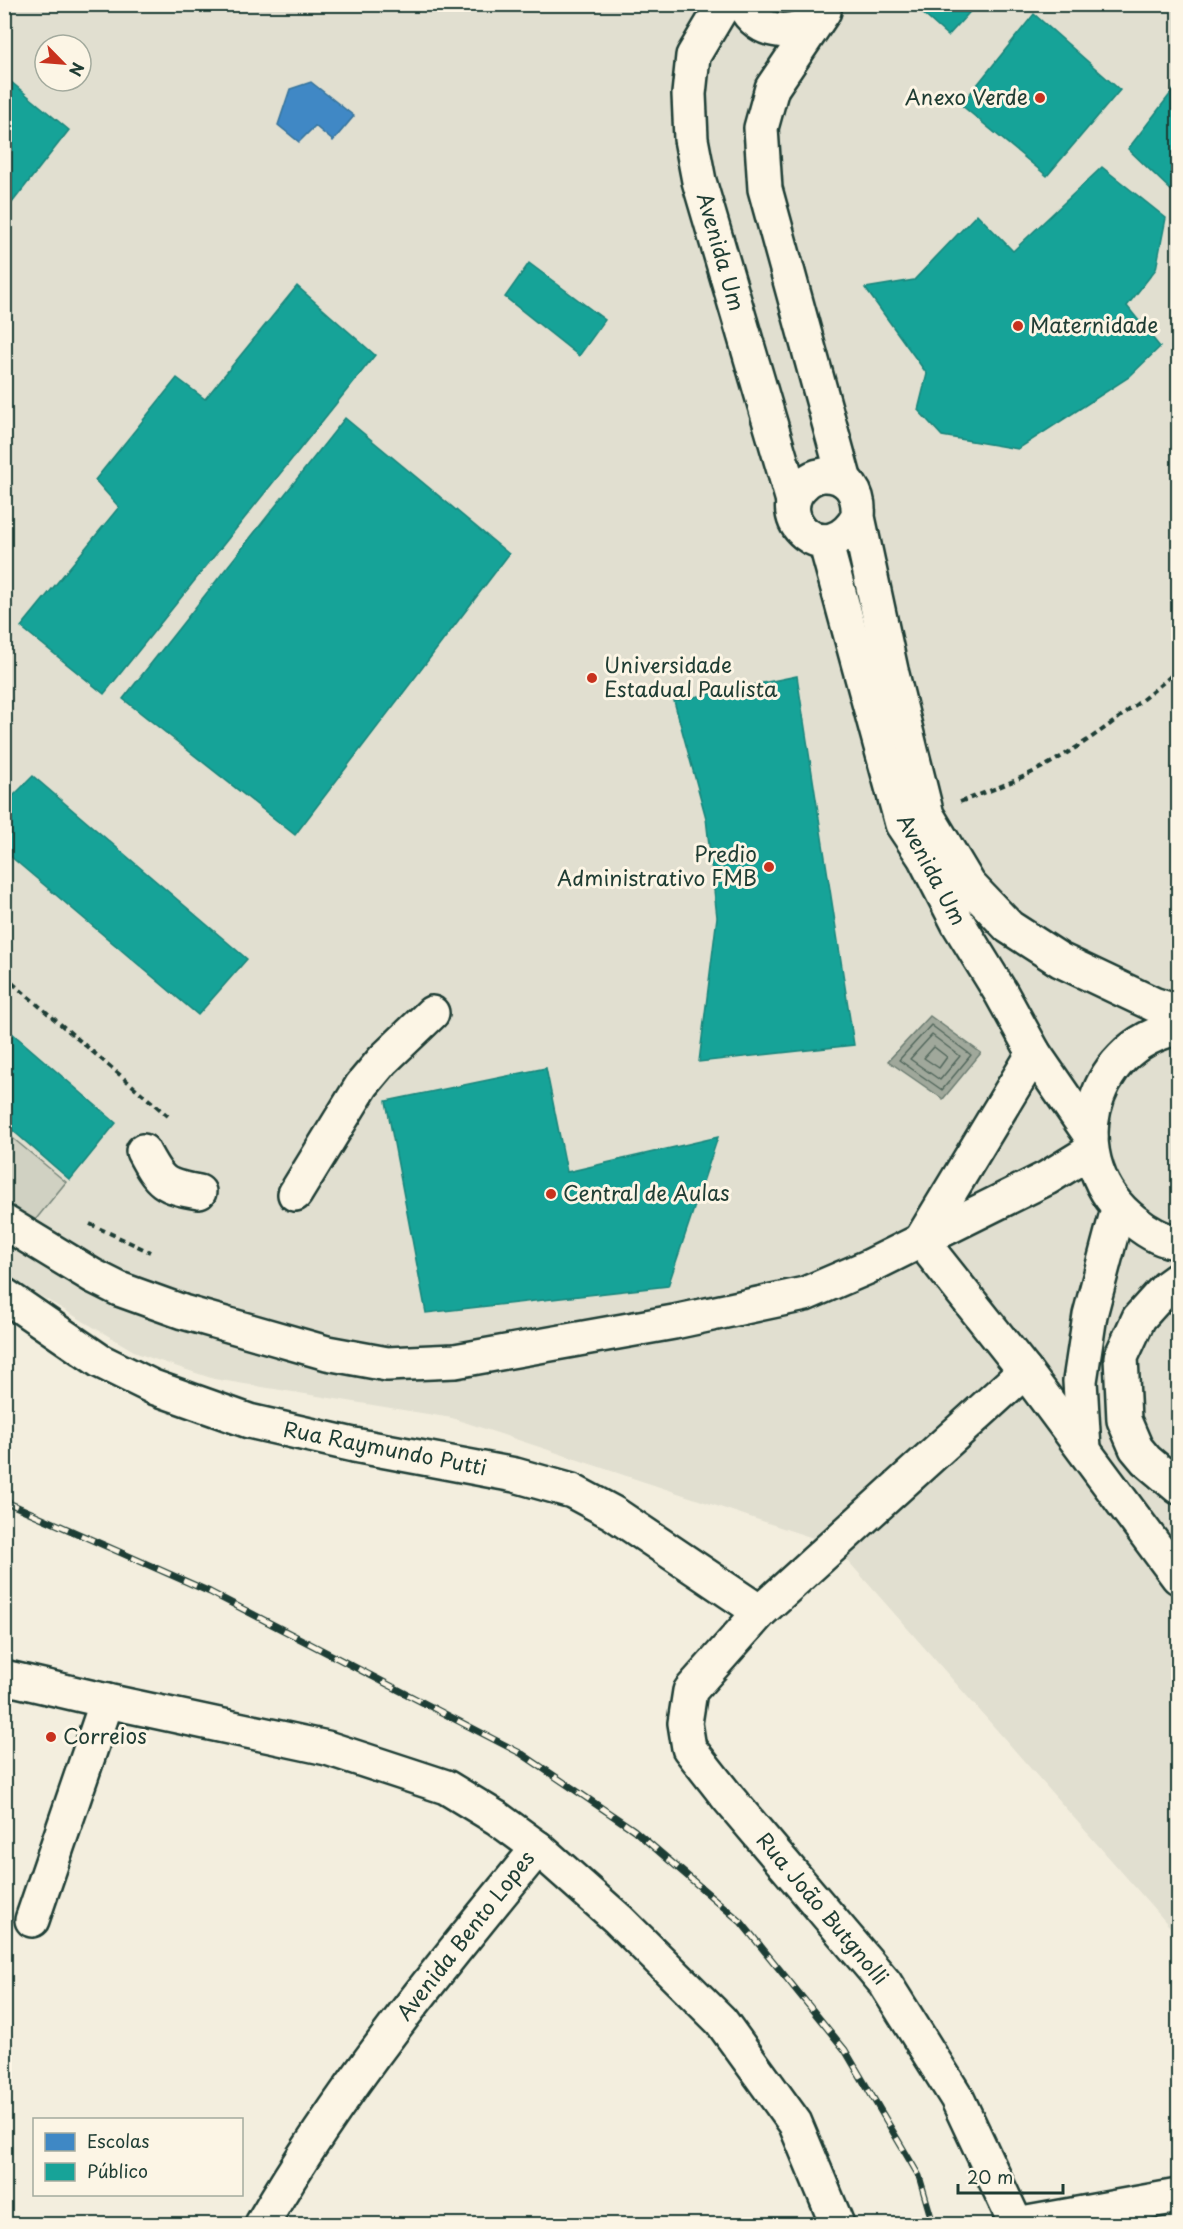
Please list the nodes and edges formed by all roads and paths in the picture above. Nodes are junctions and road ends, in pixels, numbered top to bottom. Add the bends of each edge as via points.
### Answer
1 (724, 4) edge
2 (743, 4) edge
3 (825, 8) edge
4 (845, 481) junction
5 (793, 501) junction
6 (858, 518) junction
7 (825, 541) junction
8 (1179, 670) edge
9 (927, 815) junction
10 (4, 976) edge
11 (1179, 1012) edge
12 (432, 1013) dead end
13 (1179, 1028) edge
14 (1034, 1053) junction
15 (168, 1116) dead end
16 (1091, 1143) junction
17 (143, 1151) dead end
18 (199, 1192) dead end
19 (295, 1194) dead end
20 (1118, 1209) junction
21 (4, 1222) edge
22 (90, 1224) dead end
23 (921, 1240) junction
24 (1179, 1242) edge
25 (150, 1252) dead end
26 (1179, 1279) edge
27 (4, 1296) edge
28 (1025, 1371) junction
29 (1084, 1449) junction
30 (1179, 1487) edge
31 (1179, 1576) edge
32 (760, 1612) junction
33 (4, 1677) edge
34 (107, 1701) junction
35 (538, 1848) junction
36 (32, 1920) dead end
37 (1179, 2196) edge
38 (262, 2224) edge
39 (837, 2224) edge
40 (1016, 2224) edge
41 (1022, 2224) edge

1 - 5 street, Avenida Um via 693,56 689,94 691,139 699,181
2 - 3 street via 754,20 783,31 813,22
3 - 4 street via 772,88 761,128 765,189
4 - 5 street via 821,475 808,480
4 - 6 street via 859,504
5 - 7 street via 797,525 805,534
6 - 7 street via 851,530
6 - 9 street, Avenida Um
7 - 14 street, Avenida Um via 902,824
8 - 9 path via 1064,755 996,789
9 - 11 street, Avenida Um via 969,885 1010,927 1060,960 1153,1004
10 - 15 path
12 - 19 street via 362,1085
13 - 16 street via 1161,1032 1129,1051 1105,1079 1092,1113
14 - 16 street, Avenida Um
14 - 23 street
16 - 20 street via 1100,1182
16 - 23 street via 1047,1178
17 - 18 street via 155,1174 165,1183
20 - 24 street via 1144,1230
20 - 29 street via 1090,1315 1080,1381
21 - 23 street via 119,1289 183,1312 327,1353 387,1364 455,1361 805,1294
22 - 25 path
23 - 28 street
26 - 30 street via 1138,1318 1120,1357 1124,1420 1136,1448
27 - 32 street, Rua Raymundo Putti via 100,1361 153,1387 238,1417 354,1445 515,1475 572,1491 613,1513
28 - 29 street
28 - 32 street, Rua João Butgnolli
29 - 31 street
32 - 40 street, Rua João Butgnolli via 690,1691 685,1724 689,1748 885,1983 957,2098
33 - 34 street, Avenida Bento Lopes
34 - 35 street, Avenida Bento Lopes via 327,1748 446,1787
34 - 36 street
35 - 38 street, Avenida Bento Lopes via 441,1966 348,2090
35 - 39 street via 722,2020 795,2123
37 - 41 street

